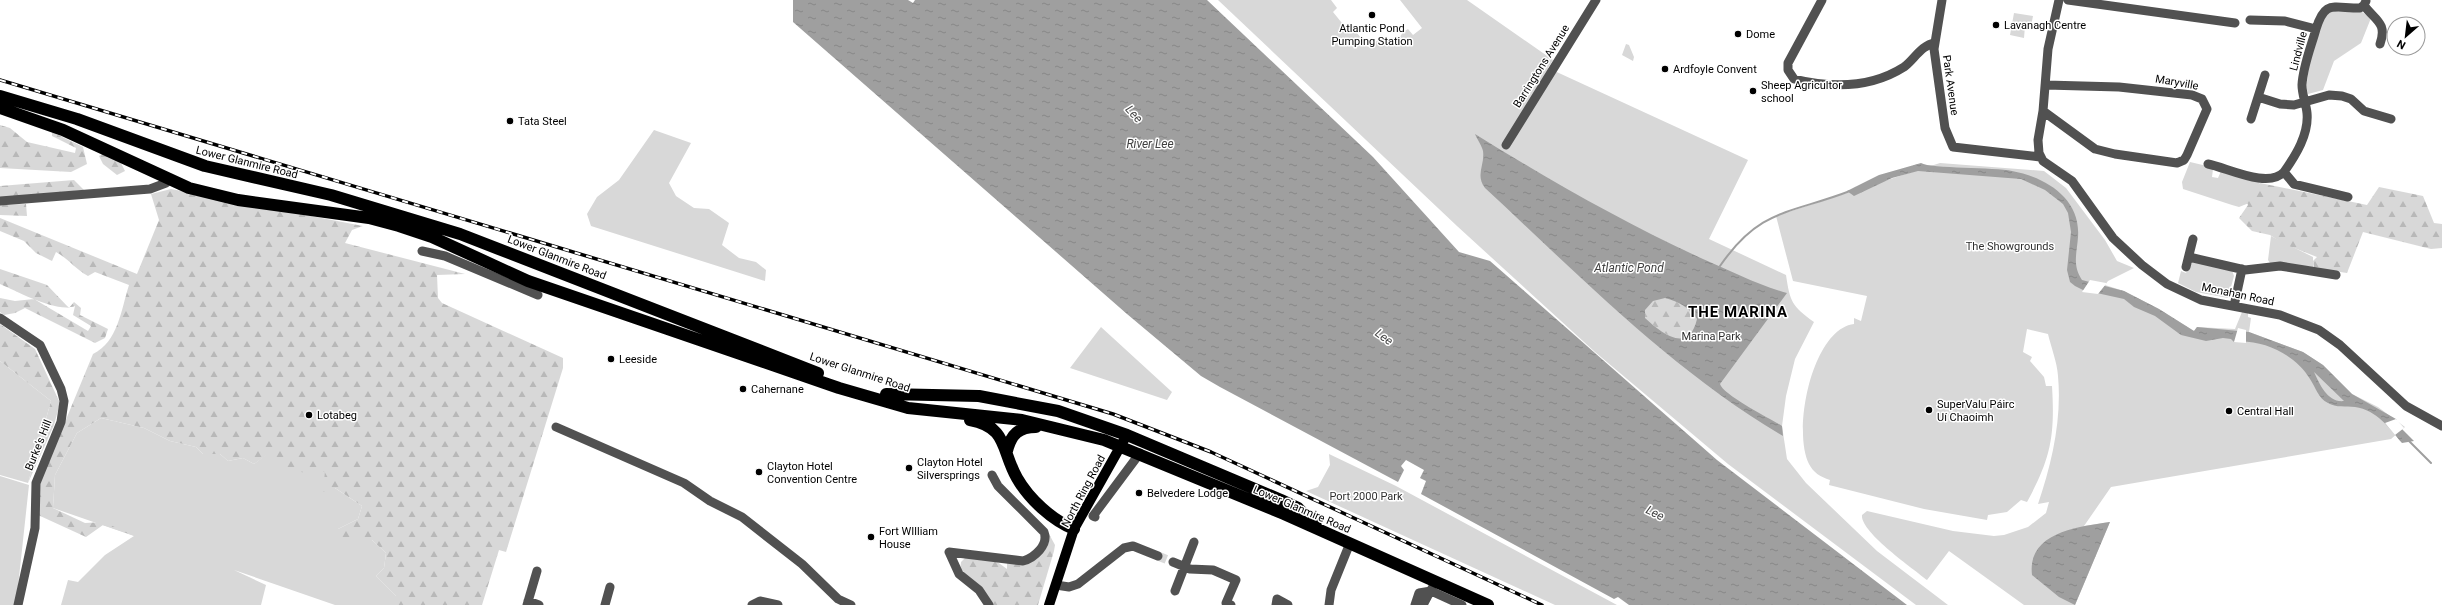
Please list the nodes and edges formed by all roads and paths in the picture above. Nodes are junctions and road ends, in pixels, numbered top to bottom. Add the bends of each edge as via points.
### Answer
1 (1822, 0) edge
2 (1942, 0) edge
3 (2059, 0) edge
4 (2068, 0) edge
5 (1593, 1) edge
6 (2365, 2) edge
7 (2250, 20) dead end
8 (2235, 23) dead end
9 (2316, 29) junction
10 (1935, 43) junction
11 (2380, 44) dead end
12 (2265, 76) dead end
13 (2046, 85) junction
14 (0, 96) edge
15 (2258, 97) junction
16 (2305, 104) junction
17 (0, 108) edge
18 (2044, 111) junction
19 (2251, 119) dead end
20 (2390, 119) dead end
21 (1506, 145) dead end
22 (2040, 157) junction
23 (2208, 164) dead end
24 (2284, 172) junction
25 (168, 180) junction
26 (2348, 197) dead end
27 (0, 201) edge
28 (2193, 239) dead end
29 (422, 251) dead end
30 (2189, 257) junction
31 (474, 262) junction
32 (2186, 267) dead end
33 (2242, 269) junction
34 (2336, 275) dead end
35 (538, 295) dead end
36 (2234, 306) junction
37 (0, 318) edge
38 (886, 394) junction
39 (908, 408) junction
40 (2442, 426) edge
41 (556, 427) dead end
42 (1051, 427) junction
43 (1127, 435) junction
44 (1104, 440) junction
45 (1007, 451) junction
46 (1140, 453) junction
47 (992, 475) dead end
48 (1095, 517) dead end
49 (1074, 529) junction
50 (1317, 529) junction
51 (1194, 542) dead end
52 (1350, 544) junction
53 (1158, 556) tunnel mouth
54 (1173, 562) tunnel mouth
55 (1184, 567) junction
56 (537, 571) dead end
57 (1056, 585) junction
58 (1433, 586) junction
59 (610, 587) dead end
60 (1175, 590) dead end
61 (527, 603) edge
62 (1226, 603) edge
63 (18, 605) edge
64 (539, 605) edge
65 (604, 605) edge
66 (752, 605) edge
67 (778, 605) edge
68 (851, 605) edge
69 (989, 605) edge
70 (1049, 605) edge
71 (1276, 605) edge
72 (1288, 605) edge
73 (1329, 605) edge
74 (1416, 605) edge
75 (1423, 605) edge
76 (1462, 605) edge
77 (1488, 605) edge

1 - 10 street via 1788,63 1788,70 1794,79 1832,85 1877,79 1904,66 1926,46
2 - 10 street, Park Avenue
3 - 13 street via 2048,49
4 - 8 street
5 - 21 street, Barringtons Avenue
6 - 9 street, Lindville via 2360,8 2327,7 2321,13
6 - 11 street, Lindville via 2384,34
7 - 9 street, Lindville via 2266,17
9 - 16 street, Lindville via 2304,72 2302,90
10 - 22 street, Park Avenue via 1945,128 1953,147
12 - 15 street
13 - 18 street
13 - 18 street, Maryville via 2119,87 2192,95 2202,99 2206,109 2187,155 2184,160 2177,163 2095,149
14 - 38 highway, Lower Glanmire Road via 77,119 205,166 331,195 460,234 803,367
15 - 16 street via 2280,104
15 - 19 street
16 - 20 street via 2329,95 2342,96 2351,99 2364,111
16 - 24 street, Lindville via 2307,119 2301,142
17 - 25 highway, Lower Glanmire Road via 63,130
18 - 22 street via 2038,145
22 - 36 street, Monahan Road via 2072,181 2113,238 2158,277 2178,290 2201,300
23 - 24 street via 2217,171 2268,180 2276,179
24 - 26 street via 2294,184
25 - 27 street via 150,189
25 - 31 highway, Lower Glanmire Road via 238,200 369,218 399,226 432,237
28 - 30 street
29 - 31 street
30 - 32 street
30 - 33 street
31 - 35 street
31 - 39 highway, Lower Glanmire Road via 831,385
33 - 34 street via 2256,270 2280,266
33 - 36 street
36 - 40 street, Monahan Road via 2292,318 2324,332 2406,406
37 - 63 street, Burke's Hill via 40,345 64,401 61,422 36,483 34,528
38 - 43 highway via 961,395 1018,402 1065,413
38 - 44 highway, Lower Glanmire Road via 930,405 1052,421 1095,434
39 - 42 highway, Lower Glanmire Road via 1022,420
39 - 45 highway via 980,422 999,434
41 - 68 street via 684,484 742,517 802,564 838,599
42 - 44 highway, Lower Glanmire Road
42 - 45 highway via 1021,428 1009,441
43 - 49 main road, North Ring Road
43 - 50 highway via 1290,504 1314,522
44 - 46 highway, Lower Glanmire Road
45 - 49 highway via 1014,472 1025,489 1056,519
46 - 48 street via 1093,516
46 - 50 highway, Lower Glanmire Road
47 - 69 street via 998,486 1044,532 1045,538 1039,550 1023,561 949,552 959,574 978,590
49 - 57 main road, North Ring Road
50 - 52 highway, Lower Glanmire Road
51 - 55 street
52 - 58 highway, Lower Glanmire Road
52 - 73 street via 1331,590
53 - 57 street via 1132,546 1124,548 1078,584 1069,587
54 - 55 street
55 - 60 street
55 - 62 street via 1190,570 1213,570 1236,580
56 - 61 street
57 - 70 main road, North Ring Road
58 - 74 street via 1420,593
58 - 75 street
58 - 76 street
58 - 77 highway, Lower Glanmire Road
59 - 65 street
61 - 64 street
66 - 67 street via 760,601
71 - 72 street via 1277,600

